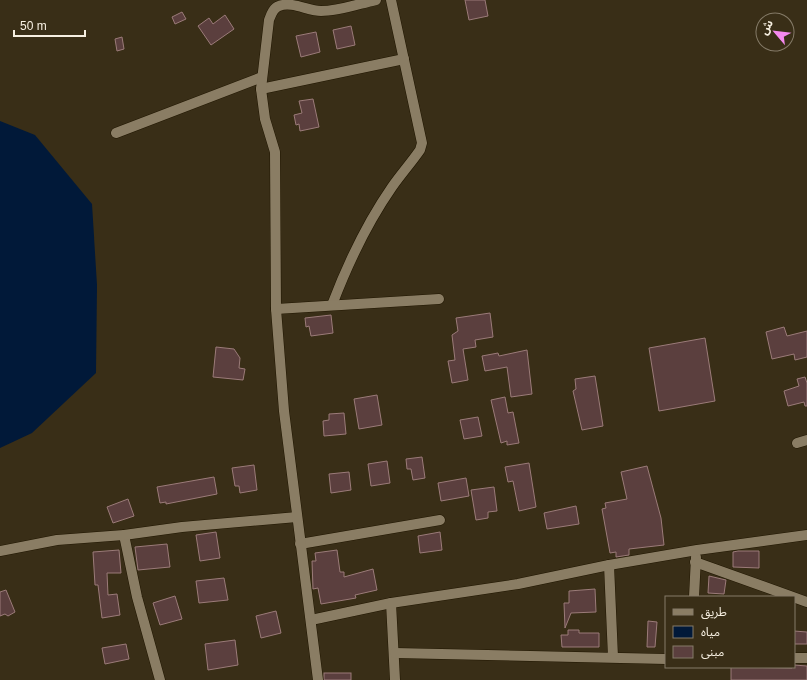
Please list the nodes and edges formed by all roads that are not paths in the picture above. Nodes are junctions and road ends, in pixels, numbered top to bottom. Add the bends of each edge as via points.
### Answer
1 (376, 0) edge
2 (391, 0) edge
3 (404, 59) junction
4 (262, 76) junction
5 (261, 89) junction
6 (116, 133) dead end
7 (439, 299) dead end
8 (332, 305) junction
9 (276, 309) junction
10 (297, 518) junction
11 (440, 520) dead end
12 (124, 535) junction
13 (807, 535) edge
14 (300, 544) junction
15 (697, 550) junction
16 (0, 551) edge
17 (695, 562) junction
18 (609, 565) junction
19 (694, 596) edge
20 (790, 596) edge
21 (795, 598) edge
22 (807, 602) edge
23 (391, 604) junction
24 (311, 620) junction
25 (394, 653) junction
26 (613, 657) junction
27 (795, 658) edge
28 (807, 658) edge
29 (665, 659) edge
30 (160, 680) edge
31 (318, 680) edge
32 (395, 680) edge

1 - 4 street via 331,11 309,10 286,4 277,6 269,20
2 - 3 street
3 - 5 street
3 - 8 street via 421,133 420,150 366,228
4 - 5 street
4 - 6 street
5 - 9 street via 265,119 275,152
7 - 8 street
8 - 9 street
9 - 10 street via 284,411
10 - 12 street via 182,527
10 - 14 street
11 - 14 street
12 - 16 street via 57,540
12 - 30 street via 137,597
13 - 15 street
14 - 24 street
15 - 17 street
15 - 18 street
17 - 19 street
17 - 20 street
18 - 23 street via 518,584
18 - 26 street
21 - 22 street
23 - 24 street
23 - 25 street
24 - 31 street
25 - 26 street
25 - 32 street
26 - 29 street
27 - 28 street

